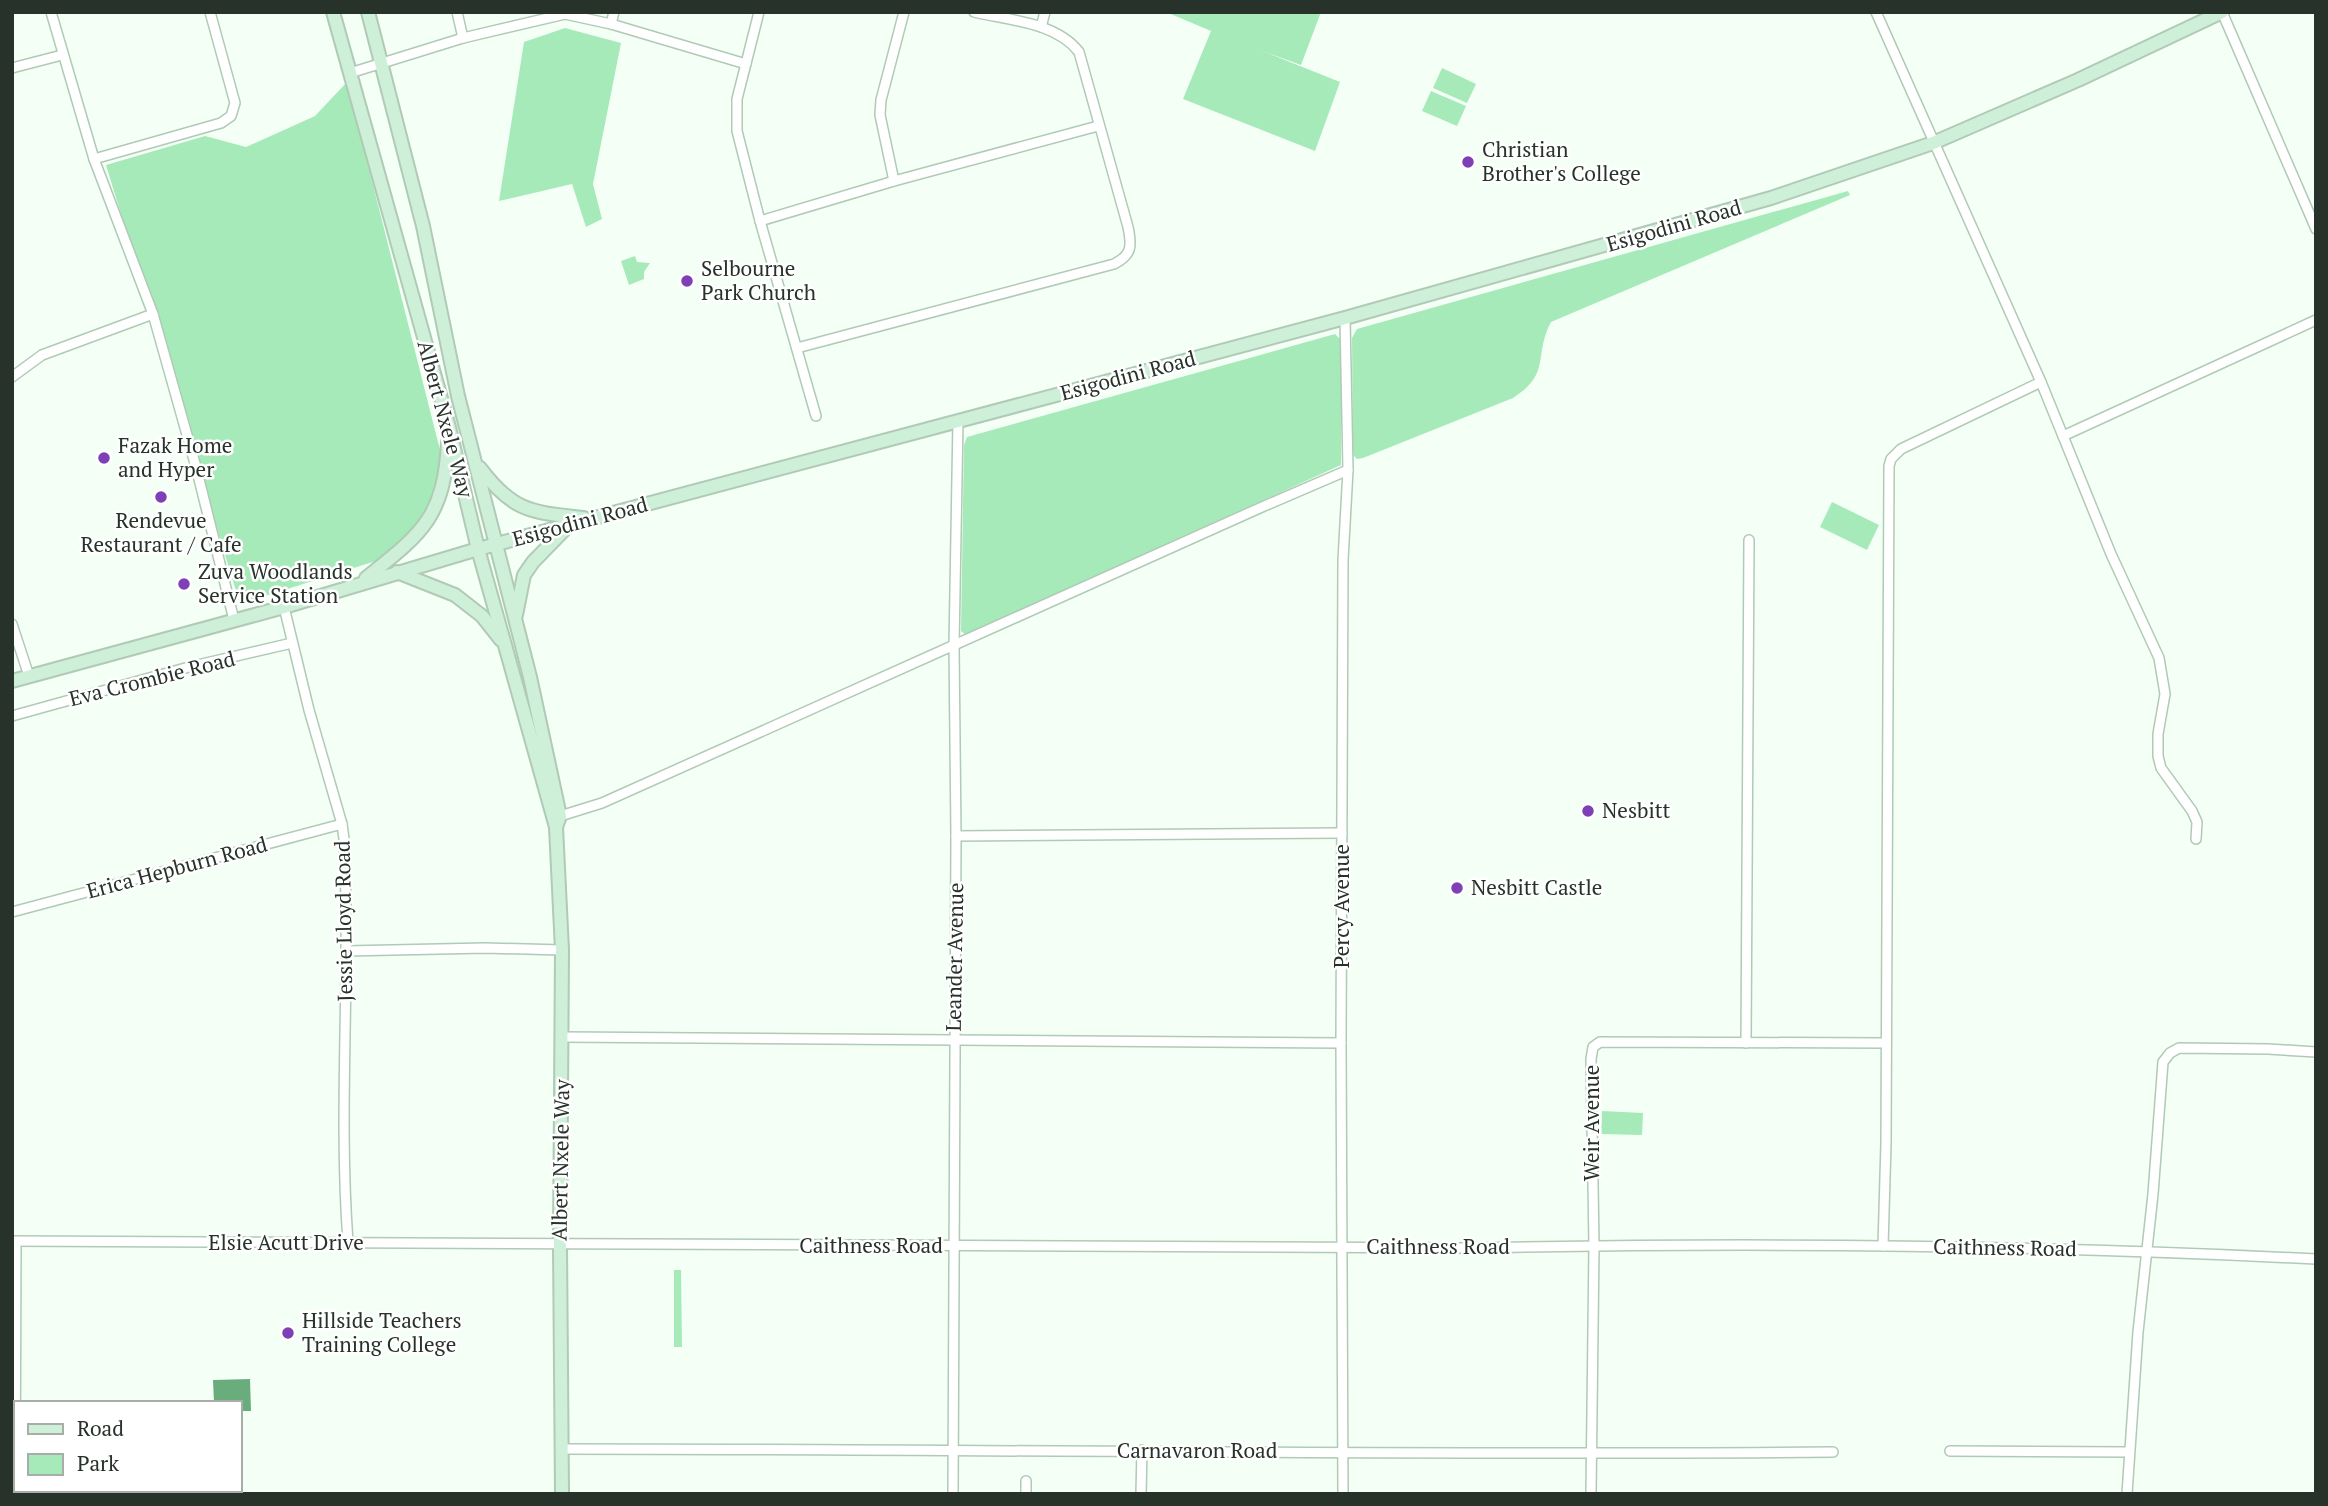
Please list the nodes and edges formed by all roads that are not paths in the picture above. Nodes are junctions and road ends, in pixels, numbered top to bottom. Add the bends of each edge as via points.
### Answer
1 (51, 12) edge
2 (210, 12) edge
3 (333, 12) edge
4 (368, 12) edge
5 (457, 12) edge
6 (614, 12) edge
7 (759, 12) edge
8 (904, 12) edge
9 (974, 12) edge
10 (1045, 12) edge
11 (1876, 12) edge
12 (2222, 12) edge
13 (611, 23) junction
14 (1041, 27) junction
15 (463, 38) junction
16 (62, 55) junction
17 (382, 64) junction
18 (746, 64) junction
19 (12, 68) edge
20 (350, 73) junction
21 (1098, 126) junction
22 (1933, 143) junction
23 (94, 159) junction
24 (894, 181) junction
25 (2312, 211) edge
26 (760, 220) junction
27 (2316, 229) edge
28 (153, 314) junction
29 (1345, 318) junction
30 (2316, 320) edge
31 (797, 348) junction
32 (12, 377) edge
33 (2040, 382) junction
34 (817, 416) dead end
35 (958, 421) junction
36 (449, 426) junction
37 (2063, 436) junction
38 (476, 462) junction
39 (1349, 470) junction
40 (589, 519) junction
41 (569, 525) junction
42 (1749, 540) dead end
43 (497, 544) junction
44 (478, 549) junction
45 (397, 572) junction
46 (361, 583) junction
47 (284, 607) junction
48 (233, 620) junction
49 (515, 622) junction
50 (12, 624) edge
51 (292, 643) junction
52 (505, 646) junction
53 (954, 646) junction
54 (16, 648) edge
55 (29, 676) junction
56 (12, 681) edge
57 (12, 716) edge
58 (556, 820) junction
59 (342, 824) junction
60 (1342, 833) junction
61 (956, 836) junction
62 (2196, 839) dead end
63 (12, 912) edge
64 (562, 950) junction
65 (346, 951) junction
66 (563, 1037) junction
67 (954, 1040) junction
68 (1341, 1043) junction
69 (1746, 1043) junction
70 (1886, 1044) junction
71 (2316, 1052) edge
72 (14, 1242) edge
73 (348, 1242) junction
74 (560, 1245) junction
75 (954, 1246) junction
76 (1594, 1246) junction
77 (1884, 1246) junction
78 (1343, 1247) junction
79 (2147, 1251) junction
80 (2316, 1259) edge
81 (15, 1401) edge
82 (562, 1449) junction
83 (954, 1449) junction
84 (1142, 1450) junction
85 (1950, 1451) dead end
86 (1343, 1452) junction
87 (1833, 1452) dead end
88 (2128, 1452) junction
89 (1591, 1454) junction
90 (1026, 1481) dead end
91 (562, 1494) edge
92 (953, 1494) edge
93 (1026, 1494) edge
94 (1141, 1494) edge
95 (1343, 1494) edge
96 (1591, 1494) edge
97 (2127, 1494) edge

1 - 16 street
2 - 23 street via 235,103 231,116 221,123
3 - 20 main road, Albert Nxele Way
4 - 17 main road, Albert Nxele Way
5 - 15 street
6 - 13 street
7 - 18 street
8 - 24 street via 880,115
9 - 14 street
10 - 14 street
11 - 22 street
12 - 22 main road, Esigodini Road
12 - 25 street
13 - 15 street via 565,14
13 - 18 street
14 - 21 street via 1079,52
15 - 17 street
16 - 19 street
16 - 23 street
17 - 20 street
17 - 38 main road, Albert Nxele Way via 418,201
18 - 26 street via 737,99 737,131
20 - 36 main road, Albert Nxele Way
21 - 24 street
21 - 31 street via 1132,242 1124,259
22 - 29 main road, Esigodini Road via 1771,198
22 - 33 street
23 - 28 street
24 - 26 street
25 - 27 street
26 - 31 street
28 - 32 street via 42,355
28 - 48 street
29 - 35 main road, Esigodini Road
29 - 39 street, Percy Avenue
30 - 37 street
31 - 34 street
33 - 37 street
33 - 70 street via 1901,449 1889,466
35 - 40 main road, Esigodini Road
35 - 53 street, Leander Avenue
36 - 44 main road, Albert Nxele Way
36 - 46 main road via 446,472 432,514 413,541
37 - 62 street via 2159,658 2165,694 2158,756 2161,768 2192,811
38 - 40 main road via 496,489 521,507
38 - 43 main road, Albert Nxele Way
39 - 53 street
39 - 60 street, Percy Avenue via 1343,559
40 - 41 main road, Esigodini Road
41 - 43 main road, Esigodini Road
41 - 49 main road via 524,575
42 - 69 street
43 - 44 main road, Esigodini Road
43 - 49 main road, Albert Nxele Way
44 - 45 main road, Esigodini Road
44 - 52 main road, Albert Nxele Way
45 - 46 main road, Esigodini Road
45 - 52 main road via 455,595 482,615
46 - 47 main road, Esigodini Road
47 - 48 main road, Esigodini Road
47 - 51 street, Jessie Lloyd Road
48 - 55 main road, Esigodini Road
49 - 58 main road, Albert Nxele Way via 530,677
50 - 54 street
51 - 57 street, Eva Crombie Road
51 - 59 street, Jessie Lloyd Road
52 - 58 main road, Albert Nxele Way
53 - 58 street
53 - 61 street, Leander Avenue
54 - 55 street
55 - 56 main road, Esigodini Road
58 - 64 main road, Albert Nxele Way
59 - 63 street, Erica Hepburn Road
59 - 65 street, Jessie Lloyd Road
60 - 61 street
60 - 68 street, Percy Avenue
61 - 67 street, Leander Avenue
64 - 65 street
64 - 66 main road, Albert Nxele Way
65 - 73 street, Jessie Lloyd Road via 344,1187
66 - 67 street
66 - 74 main road, Albert Nxele Way
67 - 68 street
67 - 75 street, Leander Avenue
68 - 78 street, Percy Avenue
69 - 70 street, Weir Avenue
69 - 76 street, Weir Avenue via 1600,1042 1593,1047
70 - 77 street
71 - 79 street via 2179,1048 2166,1058 2161,1070
72 - 73 street, Elsie Acutt Drive
72 - 81 street
73 - 74 street, Elsie Acutt Drive
74 - 75 street, Caithness Road
74 - 82 main road, Albert Nxele Way
75 - 78 street, Caithness Road
75 - 83 street, Leander Avenue
76 - 77 street, Caithness Road
76 - 78 street, Caithness Road
76 - 89 street, Weir Avenue
77 - 79 street, Caithness Road
78 - 86 street, Percy Avenue
79 - 80 street, Caithness Road
79 - 88 street
82 - 83 street, Carnavaron Road
82 - 91 main road, Albert Nxele Way
83 - 84 street, Carnavaron Road
83 - 92 street, Leander Avenue
84 - 86 street, Carnavaron Road
84 - 94 street
85 - 88 street
86 - 89 street, Carnavaron Road
86 - 95 street, Percy Avenue
87 - 89 street, Carnavaron Road
88 - 97 street
89 - 96 street, Weir Avenue
90 - 93 street

